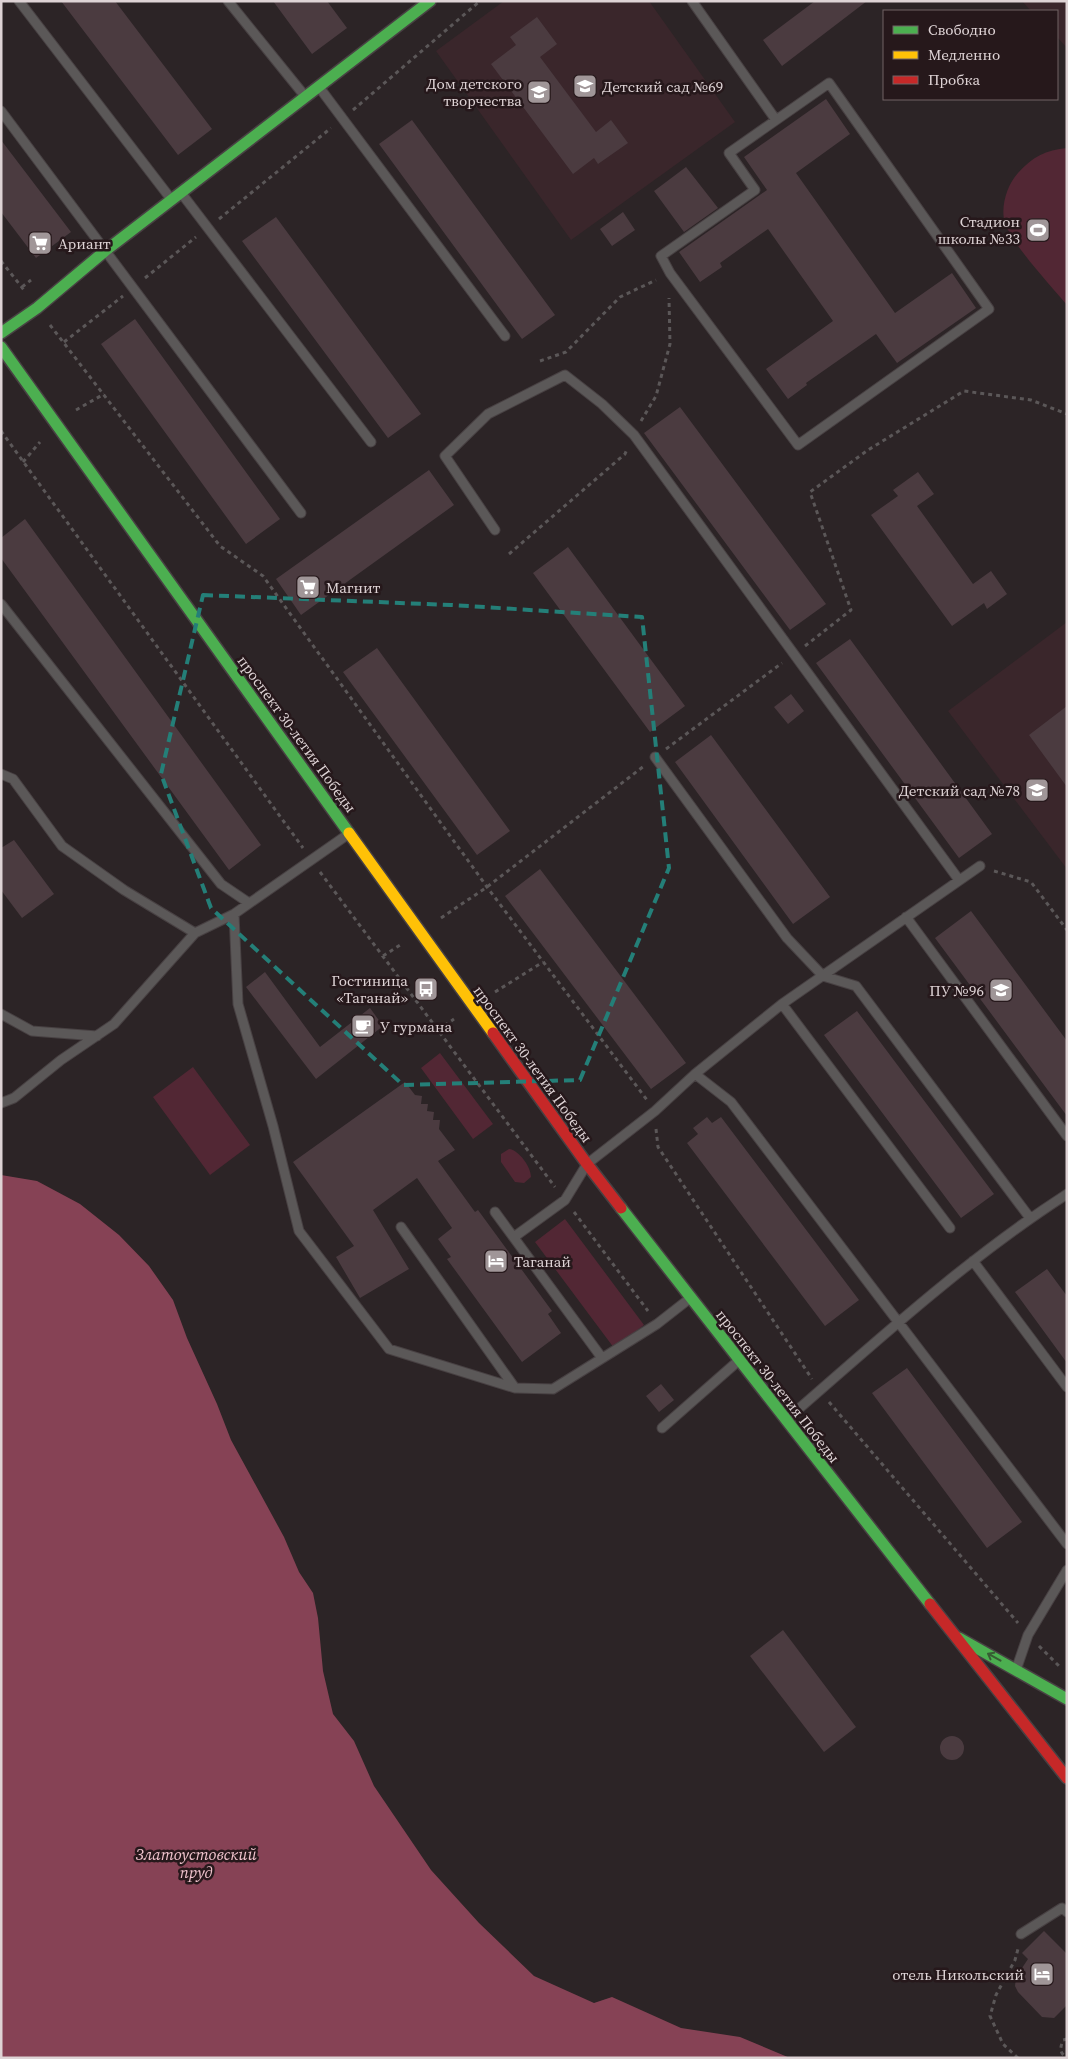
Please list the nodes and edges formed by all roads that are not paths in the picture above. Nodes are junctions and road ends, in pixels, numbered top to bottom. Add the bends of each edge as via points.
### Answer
1 (19, 1) edge
2 (228, 1) edge
3 (430, 1) edge
4 (692, 1) edge
5 (319, 87) junction
6 (306, 97) junction
7 (1, 111) edge
8 (776, 120) junction
9 (177, 197) junction
10 (106, 251) junction
11 (1, 333) edge
12 (504, 336) dead end
13 (1, 347) edge
14 (371, 442) dead end
15 (301, 513) dead end
16 (495, 530) dead end
17 (1, 604) edge
18 (655, 757) road end
19 (1, 774) edge
20 (349, 833) junction
21 (980, 866) road end
22 (959, 880) junction
23 (249, 903) junction
24 (234, 914) junction
25 (906, 916) junction
26 (195, 933) junction
27 (823, 976) junction
28 (782, 1004) junction
29 (1, 1014) edge
30 (98, 1036) junction
31 (696, 1074) junction
32 (1, 1103) edge
33 (1067, 1136) edge
34 (587, 1164) junction
35 (1067, 1194) edge
36 (495, 1212) dead end
37 (1030, 1218) junction
38 (401, 1227) dead end
39 (950, 1228) dead end
40 (514, 1237) junction
41 (973, 1261) junction
42 (691, 1298) junction
43 (898, 1324) junction
44 (602, 1358) junction
45 (739, 1361) junction
46 (1067, 1387) edge
47 (515, 1388) junction
48 (785, 1420) junction
49 (662, 1428) dead end
50 (1067, 1544) edge
51 (1067, 1570) edge
52 (953, 1635) junction
53 (1016, 1670) junction
54 (1067, 1698) edge
55 (1067, 1778) edge
56 (1067, 1912) edge
57 (1021, 1934) road end

1 - 9 lane
2 - 6 lane
3 - 5 main road
4 - 8 lane
5 - 6 main road
5 - 12 lane
6 - 9 main road
7 - 10 lane
8 - 8 lane via 729,153 754,190 661,256 670,273 798,445 989,309 829,83
9 - 10 main road
9 - 14 lane via 207,228
10 - 11 main road via 38,308
10 - 15 lane
13 - 20 main road, проспект 30-летия Победы
16 - 22 lane via 445,456 488,414 565,375 634,435
17 - 23 lane via 221,884
18 - 27 lane via 787,938
19 - 26 lane via 13,780 62,846 124,890
20 - 23 lane
20 - 34 main road, проспект 30-летия Победы
21 - 22 lane
22 - 25 lane
23 - 24 lane
24 - 26 lane
24 - 47 lane via 238,1004 299,1231 389,1349
25 - 27 lane
25 - 33 lane
26 - 30 lane via 114,1024
27 - 28 lane
27 - 37 lane via 856,986
28 - 31 lane
28 - 39 lane
29 - 30 lane via 32,1031
30 - 32 lane via 14,1098
31 - 34 lane
31 - 43 lane via 731,1102
34 - 40 lane via 565,1200
34 - 42 main road, проспект 30-летия Победы
35 - 37 lane
36 - 40 lane
37 - 41 lane
38 - 47 lane
40 - 44 lane
41 - 43 lane
41 - 46 lane
42 - 44 lane via 657,1324
42 - 45 main road, проспект 30-летия Победы
43 - 48 lane
43 - 50 lane
44 - 47 lane via 553,1389
45 - 48 main road, проспект 30-летия Победы
45 - 49 lane
48 - 52 main road, проспект 30-летия Победы
51 - 53 lane via 1028,1635
53 -> 52 main road
52 - 55 main road, проспект 30-летия Победы
53 - 54 main road
56 - 57 lane via 1062,1908

